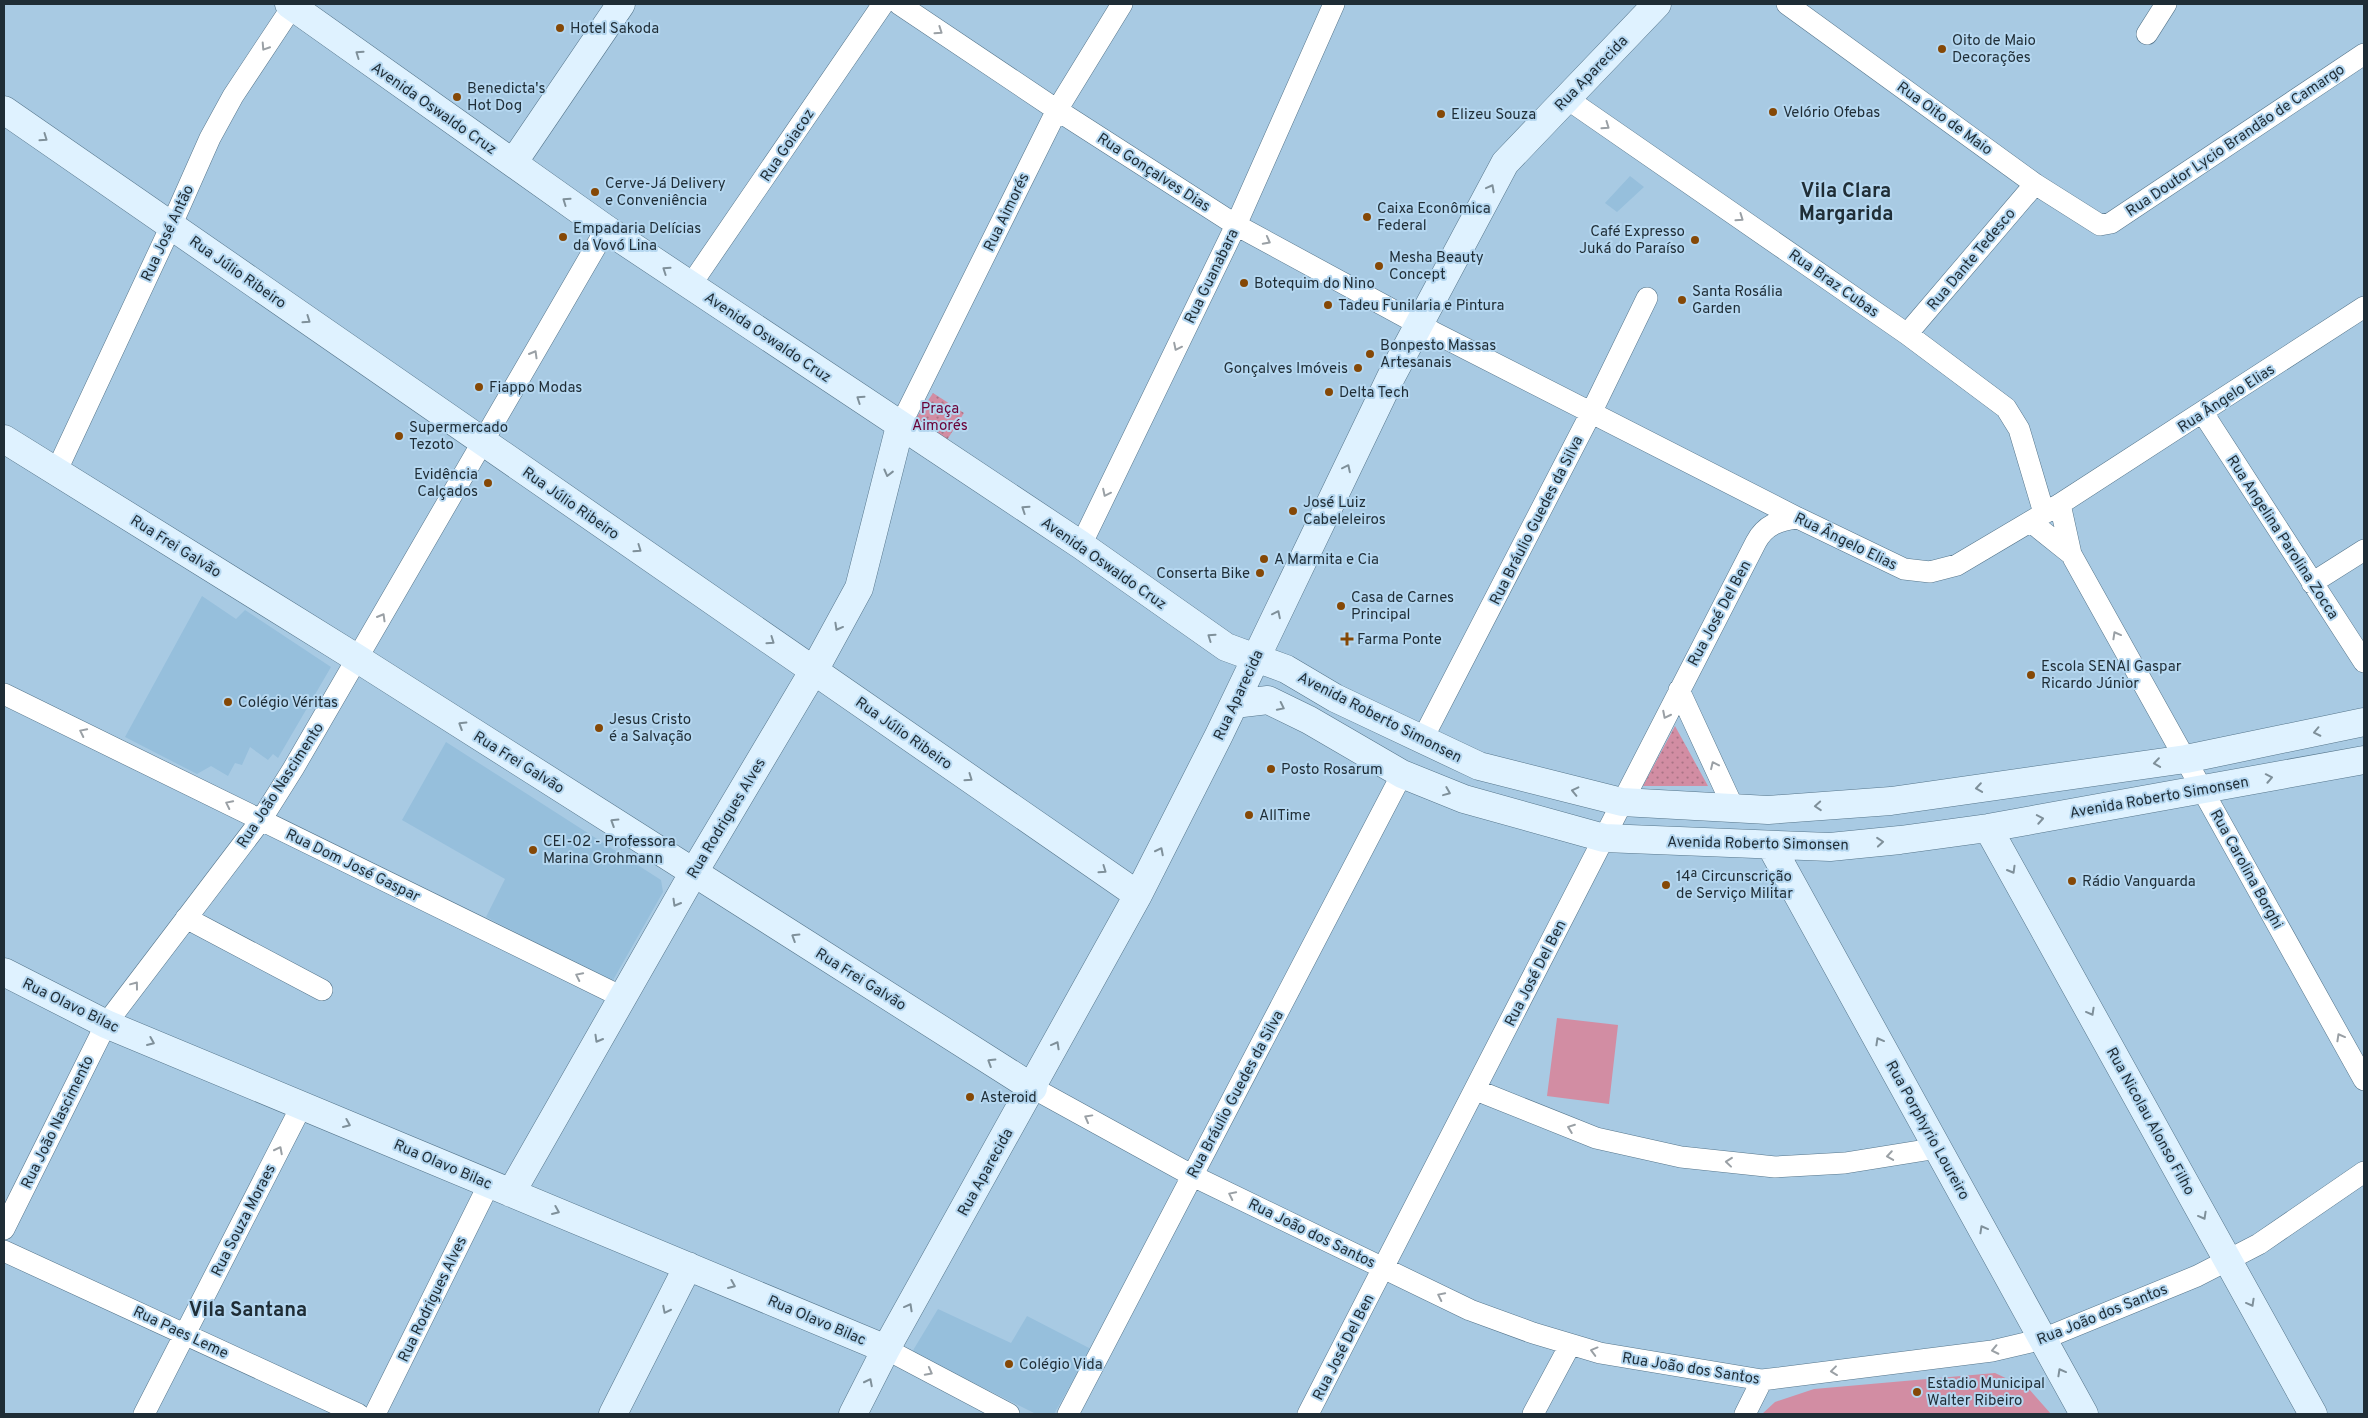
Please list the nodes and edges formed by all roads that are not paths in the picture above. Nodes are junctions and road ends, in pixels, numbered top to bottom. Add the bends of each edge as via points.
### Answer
1 (622, 4) edge
2 (883, 4) edge
3 (899, 4) edge
4 (1122, 4) edge
5 (1334, 4) edge
6 (1657, 4) edge
7 (1787, 4) edge
8 (2166, 4) edge
9 (292, 5) edge
10 (2147, 34) dead end
11 (2364, 54) edge
12 (1566, 98) junction
13 (4, 110) edge
14 (1058, 110) junction
15 (513, 164) junction
16 (2035, 184) junction
17 (2106, 224) joint
18 (1236, 225) junction
19 (171, 226) junction
20 (606, 229) junction
21 (690, 286) junction
22 (1647, 298) dead end
23 (2364, 307) edge
24 (1418, 324) junction
25 (1907, 334) junction
26 (1592, 411) junction
27 (2203, 413) junction
28 (900, 426) junction
29 (4, 439) edge
30 (483, 441) junction
31 (56, 472) junction
32 (1744, 490) junction
33 (2045, 513) junction
34 (1798, 518) junction
35 (1761, 532) junction
36 (1081, 546) junction
37 (2364, 550) edge
38 (2071, 554) junction
39 (2312, 583) junction
40 (1255, 658) junction
41 (358, 659) junction
42 (2364, 662) edge
43 (814, 670) junction
44 (1679, 690) junction
45 (4, 694) edge
46 (1234, 704) junction
47 (2364, 722) edge
48 (1422, 740) junction
49 (2186, 759) junction
50 (2364, 760) edge
51 (1402, 774) junction
52 (2202, 790) junction
53 (1622, 802) junction
54 (1734, 810) junction
55 (261, 820) junction
56 (1988, 828) junction
57 (1604, 838) junction
58 (1772, 846) junction
59 (694, 872) junction
60 (1138, 895) junction
61 (186, 918) junction
62 (4, 972) edge
63 (322, 990) dead end
64 (622, 997) junction
65 (106, 1024) junction
66 (2364, 1080) edge
67 (1032, 1088) junction
68 (1476, 1090) junction
69 (302, 1105) junction
70 (1938, 1148) junction
71 (2364, 1172) edge
72 (1193, 1176) junction
73 (500, 1188) junction
74 (4, 1229) edge
75 (4, 1251) edge
76 (2228, 1260) junction
77 (688, 1266) junction
78 (1384, 1268) junction
79 (185, 1334) junction
80 (2043, 1339) junction
81 (1570, 1345) junction
82 (886, 1349) junction
83 (1762, 1380) junction
84 (144, 1414) edge
85 (358, 1414) edge
86 (375, 1414) edge
87 (613, 1414) edge
88 (853, 1414) edge
89 (1009, 1414) edge
90 (1068, 1414) edge
91 (1308, 1414) edge
92 (1533, 1414) edge
93 (1745, 1414) edge
94 (2084, 1414) edge
95 (2313, 1414) edge

1 - 15 main road
2 - 21 street, Rua Goiacoz
3 -> 14 street, Rua Gonçalves Dias
4 - 14 street, Rua Aimorés
5 - 18 street, Rua Guanabara
6 - 12 main road, Rua Aparecida
7 - 16 street, Rua Oito de Maio
8 - 10 street
15 -> 9 main road, Avenida Oswaldo Cruz
9 -> 19 street, Rua José Antão via 210,138
11 - 17 street, Rua Doutor Lycio Brandão de Camargo
24 -> 12 main road, Rua Aparecida via 1505,163
12 -> 25 street, Rua Braz Cubas
13 -> 19 main road, Rua Júlio Ribeiro
14 - 18 street, Rua Gonçalves Dias
14 - 28 street, Rua Aimorés
20 -> 15 main road, Avenida Oswaldo Cruz
16 - 17 street, Rua Oito de Maio via 2100,224
16 - 25 street, Rua Dante Tedesco
18 -> 24 street, Rua Gonçalves Dias
18 -> 36 street, Rua Guanabara
19 -> 30 main road, Rua Júlio Ribeiro
19 - 31 street, Rua José Antão
21 -> 20 main road, Avenida Oswaldo Cruz
30 -> 20 street, Rua João Nascimento
28 -> 21 main road, Avenida Oswaldo Cruz
22 - 26 street, Rua Bráulio Guedes da Silva
23 - 27 street, Rua Ângelo Elias
24 - 26 street, Rua Ângelo Elias
40 -> 24 main road, Rua Aparecida
25 - 33 street, Rua Braz Cubas via 2006,408 2014,418
26 - 32 street, Rua Ângelo Elias
26 - 48 street, Rua Bráulio Guedes da Silva
27 - 33 street, Rua Ângelo Elias
27 - 39 street, Rua Angelina Parolina Zocca
36 -> 28 main road, Avenida Oswaldo Cruz
28 -> 43 main road, Rua Rodrigues Alves via 859,588
29 - 31 main road, Rua Frei Galvão
41 -> 30 street, Rua João Nascimento
30 -> 43 main road, Rua Júlio Ribeiro
31 - 41 main road, Rua Frei Galvão
32 - 34 street, Rua Ângelo Elias
32 - 35 street via 1758,512
33 - 34 street, Rua Ângelo Elias via 1957,565 1930,572 1904,569
33 - 38 street, Rua Carolina Borghi
33 - 38 street, Rua Carolina Borghi
34 - 35 street via 1778,522
35 - 44 street, Rua José Del Ben
40 -> 36 main road, Avenida Oswaldo Cruz via 1226,647
37 - 39 street
49 -> 38 street, Rua Carolina Borghi
39 - 42 street, Rua Angelina Parolina Zocca
40 - 46 main road, Rua Aparecida
40 - 48 main road, Avenida Roberto Simonsen via 1286,669 1335,698
41 - 55 street, Rua João Nascimento
59 -> 41 main road, Rua Frei Galvão
43 - 59 main road, Rua Rodrigues Alves
43 -> 60 main road, Rua Júlio Ribeiro
44 -> 53 street, Rua José Del Ben
54 -> 44 street
55 -> 45 street, Rua Dom José Gaspar
46 -> 51 main road, Avenida Roberto Simonsen via 1268,700
60 -> 46 main road, Rua Aparecida
47 -> 49 main road, Avenida Roberto Simonsen
53 -> 48 main road, Avenida Roberto Simonsen via 1479,766
49 - 52 street, Rua Carolina Borghi
49 -> 54 main road, Avenida Roberto Simonsen via 1891,801
52 -> 50 main road, Avenida Roberto Simonsen
51 -> 57 main road, Avenida Roberto Simonsen via 1464,799
51 - 72 street, Rua Bráulio Guedes da Silva
56 -> 52 main road, Avenida Roberto Simonsen
66 -> 52 street, Rua Carolina Borghi
53 - 54 main road, Avenida Roberto Simonsen
53 - 57 street, Rua José Del Ben
55 - 61 street, Rua João Nascimento
64 -> 55 street, Rua Dom José Gaspar
58 -> 56 main road, Avenida Roberto Simonsen via 1830,847
56 -> 76 main road, Rua Nicolau Alonso Filho
57 - 58 main road, Avenida Roberto Simonsen
57 - 68 street, Rua José Del Ben
70 -> 58 main road, Rua Porphyrio Loureiro
59 -> 64 main road, Rua Rodrigues Alves
67 -> 59 main road, Rua Frei Galvão
67 -> 60 main road, Rua Aparecida
61 - 63 street
65 -> 61 street, Rua João Nascimento
62 - 65 main road, Rua Olavo Bilac
64 -> 73 main road, Rua Rodrigues Alves
65 -> 69 main road, Rua Olavo Bilac
65 - 74 street, Rua João Nascimento
72 -> 67 street, Rua João dos Santos
82 -> 67 main road, Rua Aparecida
70 -> 68 street via 1845,1163 1775,1167 1681,1157 1596,1138
68 - 78 street, Rua José Del Ben
69 -> 73 main road, Rua Olavo Bilac
79 -> 69 street, Rua Souza Moraes
80 -> 70 main road, Rua Porphyrio Loureiro
71 - 76 street, Rua João dos Santos via 2259,1244
78 -> 72 street, Rua João dos Santos
72 - 90 street, Rua Bráulio Guedes da Silva
73 -> 77 main road, Rua Olavo Bilac
73 - 86 street, Rua Rodrigues Alves
75 - 79 street, Rua Paes Leme
76 - 80 street, Rua João dos Santos via 2197,1276
76 -> 95 main road, Rua Nicolau Alonso Filho
77 -> 82 main road, Rua Olavo Bilac
77 -> 87 main road
81 -> 78 street, Rua João dos Santos via 1470,1310
78 - 91 street, Rua José Del Ben
79 - 84 street, Rua Souza Moraes
79 - 85 street, Rua Paes Leme
80 -> 83 street, Rua João dos Santos via 1992,1352
94 -> 80 main road, Rua Porphyrio Loureiro
83 -> 81 street, Rua João dos Santos
81 - 92 street
88 -> 82 main road, Rua Aparecida
82 -> 89 street
83 - 93 street

